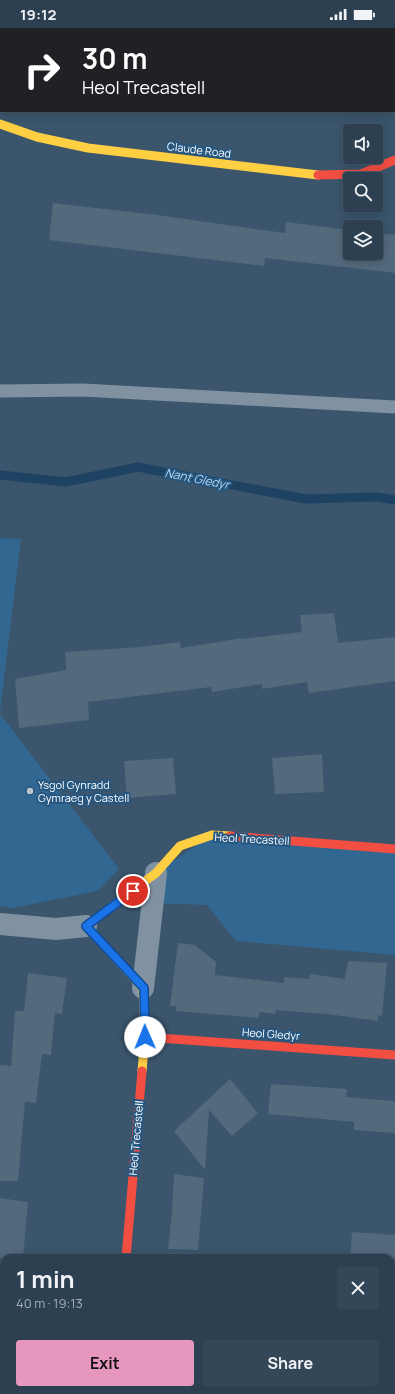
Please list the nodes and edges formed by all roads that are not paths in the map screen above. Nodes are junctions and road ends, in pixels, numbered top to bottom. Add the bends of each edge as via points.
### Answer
1 (0, 124) edge
2 (395, 160) edge
3 (0, 391) edge
4 (395, 407) edge
5 (395, 849) edge
6 (156, 873) junction
7 (0, 924) edge
8 (86, 926) junction
9 (144, 988) junction
10 (145, 1037) junction
11 (395, 1055) edge
12 (126, 1254) edge

1 - 2 street, Claude Road via 18,132 64,144 324,176 361,174
3 - 4 lane via 83,390
5 - 6 street, Heol Trecastell via 212,835 180,846
6 - 8 street, Heol Trecastell
6 - 9 street
7 - 8 street via 56,929
8 - 9 street
9 - 10 street, Heol Trecastell
10 - 11 street, Heol Gledyr
10 - 12 street, Heol Trecastell

